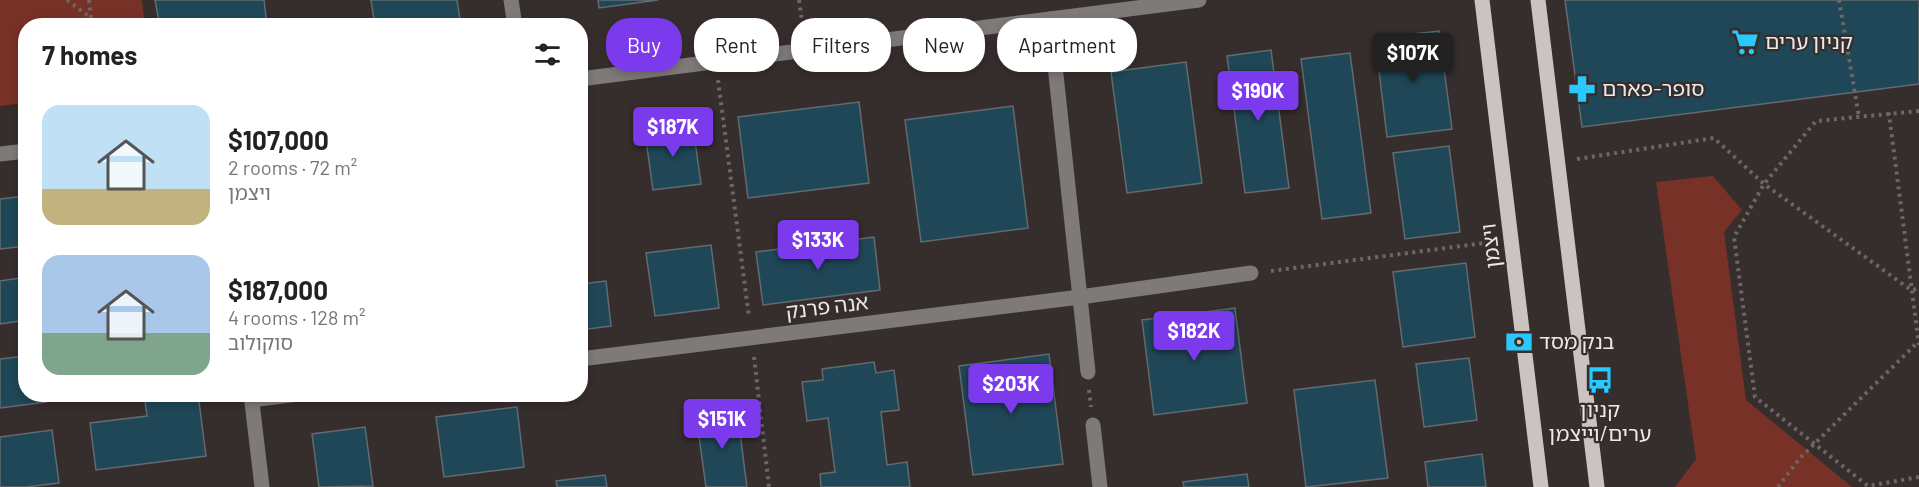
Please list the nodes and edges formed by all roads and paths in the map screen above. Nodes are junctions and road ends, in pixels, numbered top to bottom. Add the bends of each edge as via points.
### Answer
1 (67, 0) edge
2 (89, 0) edge
3 (511, 0) edge
4 (800, 0) edge
5 (1199, 0) edge
6 (1482, 0) edge
7 (1538, 0) edge
8 (1839, 0) edge
9 (91, 18) joint
10 (514, 18) edge
11 (802, 18) edge
12 (1058, 18) edge
13 (997, 26) edge
14 (891, 39) edge
15 (694, 65) edge
16 (716, 72) edge
17 (1056, 72) edge
18 (588, 78) edge
19 (1919, 111) edge
20 (1889, 114) junction
21 (1878, 115) junction
22 (18, 152) edge
23 (0, 154) edge
24 (1558, 161) junction
25 (1764, 184) junction
26 (1511, 239) junction
27 (1251, 273) joint
28 (1919, 289) edge
29 (1911, 290) junction
30 (1080, 297) junction
31 (752, 338) junction
32 (1918, 344) edge
33 (588, 358) edge
34 (1088, 372) joint
35 (252, 402) edge
36 (1093, 425) joint
37 (1814, 444) junction
38 (1919, 477) edge
39 (262, 487) edge
40 (769, 487) edge
41 (1100, 487) edge
42 (1541, 487) edge
43 (1597, 487) edge
44 (1778, 487) edge

1 - 9 path
2 - 9 path
3 - 10 street
4 - 11 path
5 - 12 street
6 - 26 main road, ויצמן
7 - 24 main road
8 - 21 path via 1858,117
13 - 14 street
15 - 18 street
16 - 31 path
17 - 30 street
19 - 20 path
20 - 21 path
20 - 29 path
21 - 25 path via 1816,121
22 - 23 street
24 - 25 path via 1714,138
24 - 43 main road
25 - 29 path
25 - 37 path via 1734,237 1755,398
26 - 27 path
26 - 42 main road, ויצמן
27 - 30 street, אנה פרנק
28 - 29 path
29 - 32 path
30 - 31 street, אנה פרנק
30 - 34 street
31 - 33 street, אנה פרנק
31 - 40 path
32 - 37 path
34 - 36 path
35 - 39 street
36 - 41 street
37 - 38 path via 1868,486
37 - 44 path

